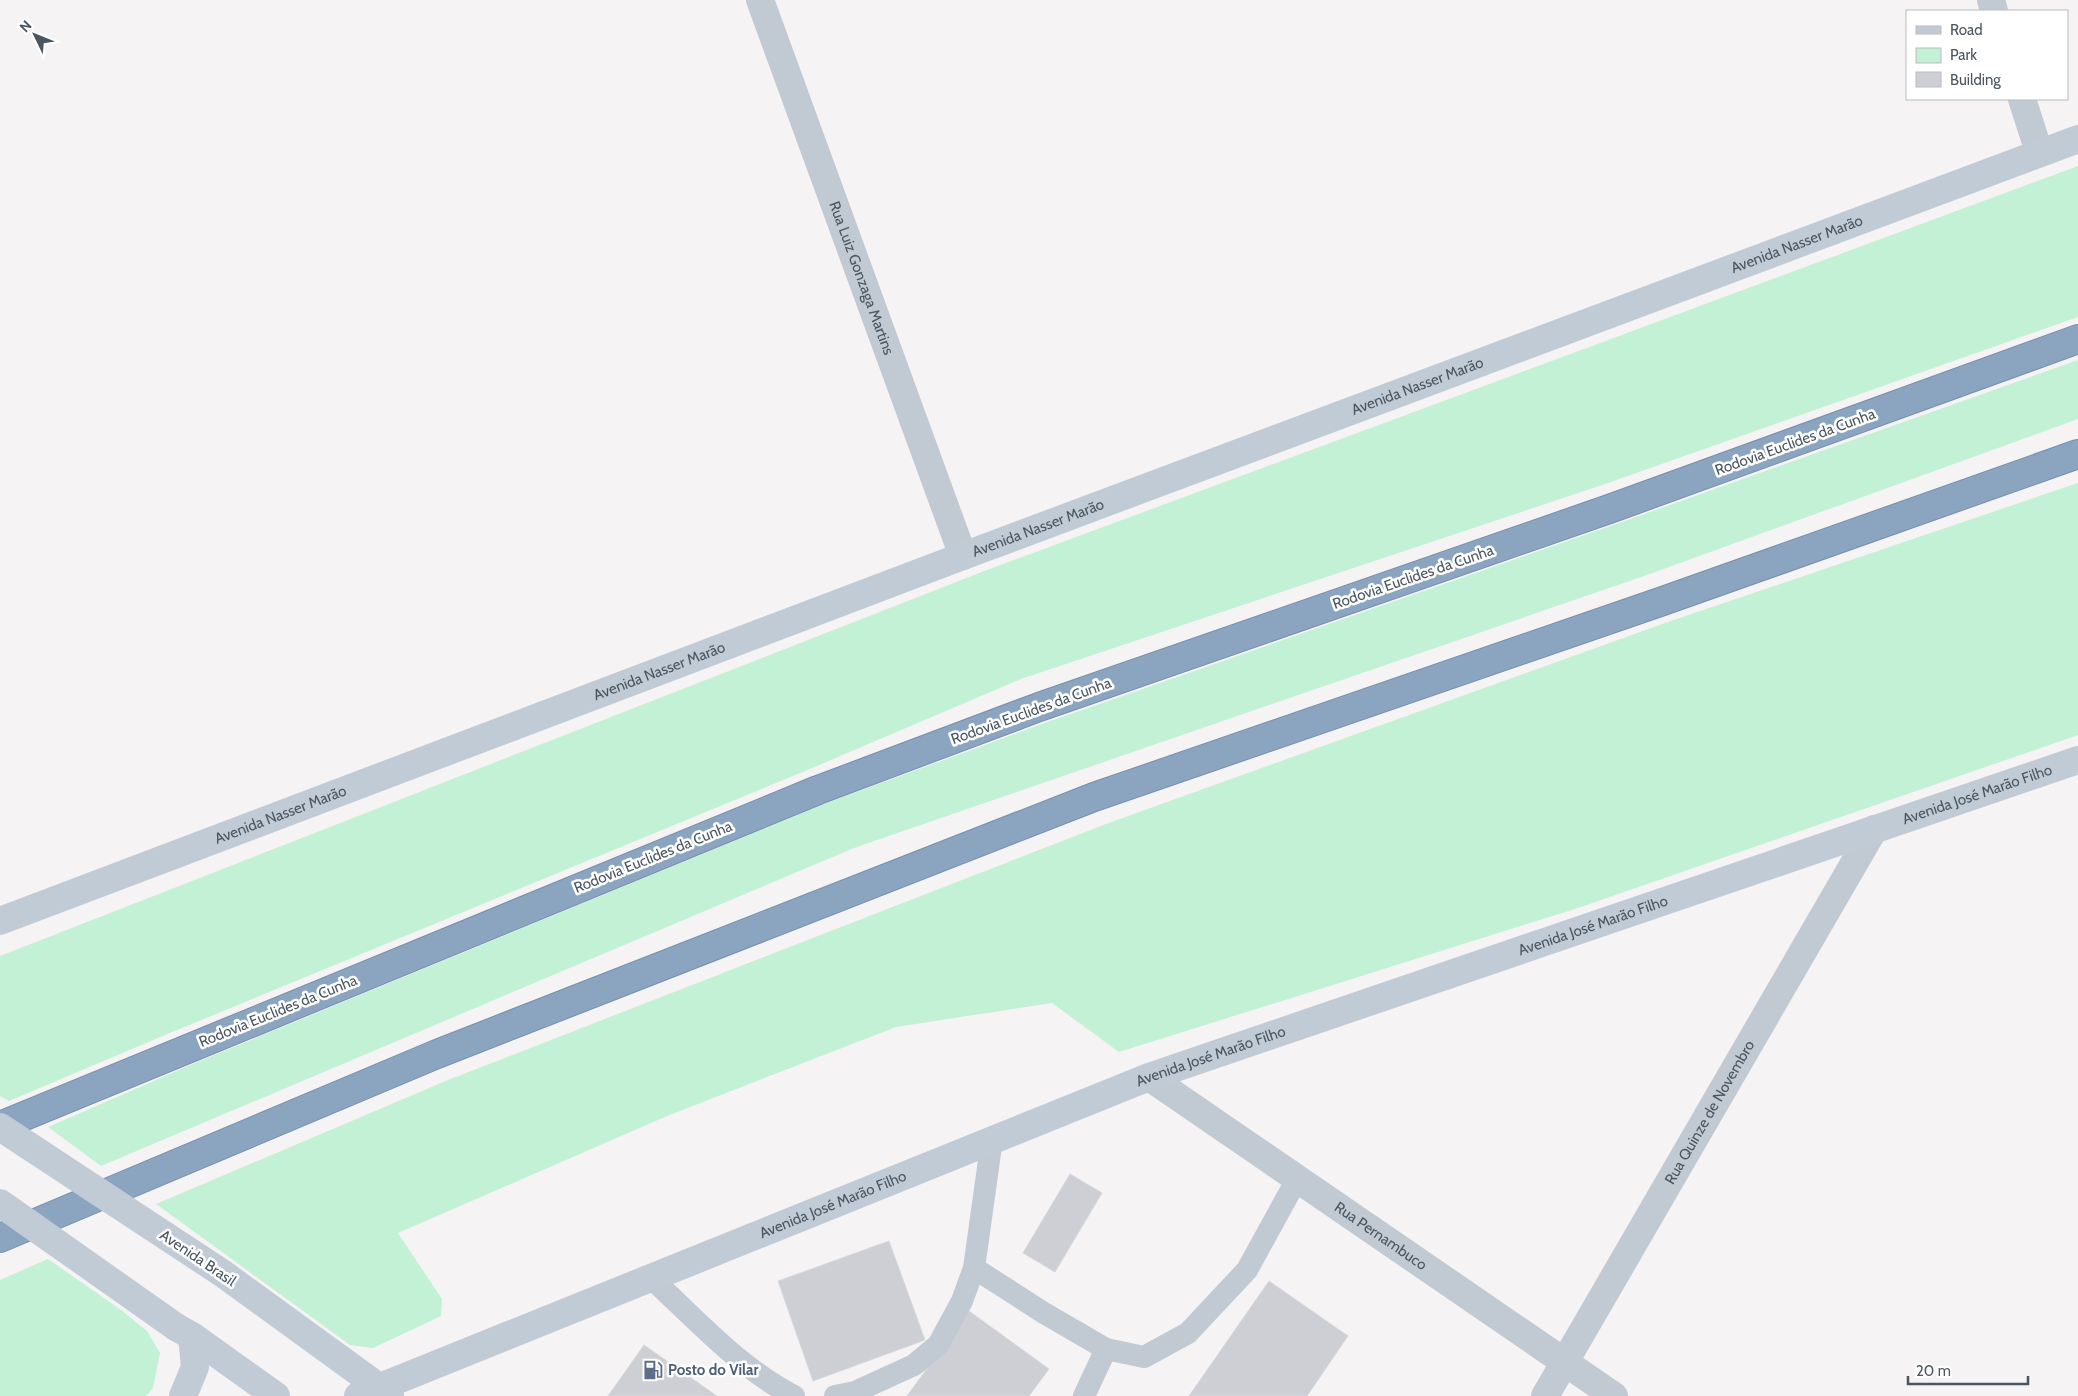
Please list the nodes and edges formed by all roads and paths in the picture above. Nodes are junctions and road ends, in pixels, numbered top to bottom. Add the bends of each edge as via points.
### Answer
1 (760, 0) edge
2 (2022, 100) edge
3 (2078, 138) edge
4 (2039, 152) junction
5 (2078, 339) edge
6 (2078, 454) edge
7 (963, 556) junction
8 (2078, 760) edge
9 (1874, 829) junction
10 (0, 921) edge
11 (1149, 1076) junction
12 (0, 1127) edge
13 (992, 1139) junction
14 (1297, 1179) junction
15 (0, 1203) edge
16 (0, 1238) edge
17 (974, 1268) junction
18 (650, 1277) junction
19 (184, 1332) junction
20 (1106, 1349) junction
21 (1564, 1362) junction
22 (375, 1393) edge
23 (183, 1396) edge
24 (276, 1396) edge
25 (794, 1396) edge
26 (834, 1396) edge
27 (1084, 1396) edge
28 (1544, 1396) edge
29 (1614, 1396) edge

1 - 7 street, Rua Luiz Gonzaga Martins
2 - 4 street
3 - 4 main road, Avenida Nasser Marão
4 - 7 main road, Avenida Nasser Marão
5 - 12 highway, Rodovia Euclides da Cunha via 1612,508 1040,707 818,790
6 - 16 highway via 1094,797 437,1054
7 - 10 main road, Avenida Nasser Marão
8 - 9 main road, Avenida José Marão Filho
9 - 11 main road, Avenida José Marão Filho
9 - 21 street, Rua Quinze de Novembro
11 - 13 main road, Avenida José Marão Filho
11 - 14 street, Rua Pernambuco
12 - 22 main road, Avenida Brasil, bridge via 222,1273
13 - 17 lane
13 - 18 main road, Avenida José Marão Filho
14 - 20 lane via 1247,1270 1188,1333 1144,1357
14 - 21 street, Rua Pernambuco
15 - 19 main road, bridge
17 - 20 lane
17 - 26 lane via 962,1301 938,1344 914,1365 856,1392
18 - 22 main road, Avenida José Marão Filho
18 - 25 lane via 770,1384
19 - 23 main road via 195,1367
19 - 24 main road
20 - 27 lane
21 - 28 street, Rua Quinze de Novembro
21 - 29 street, Rua Pernambuco

